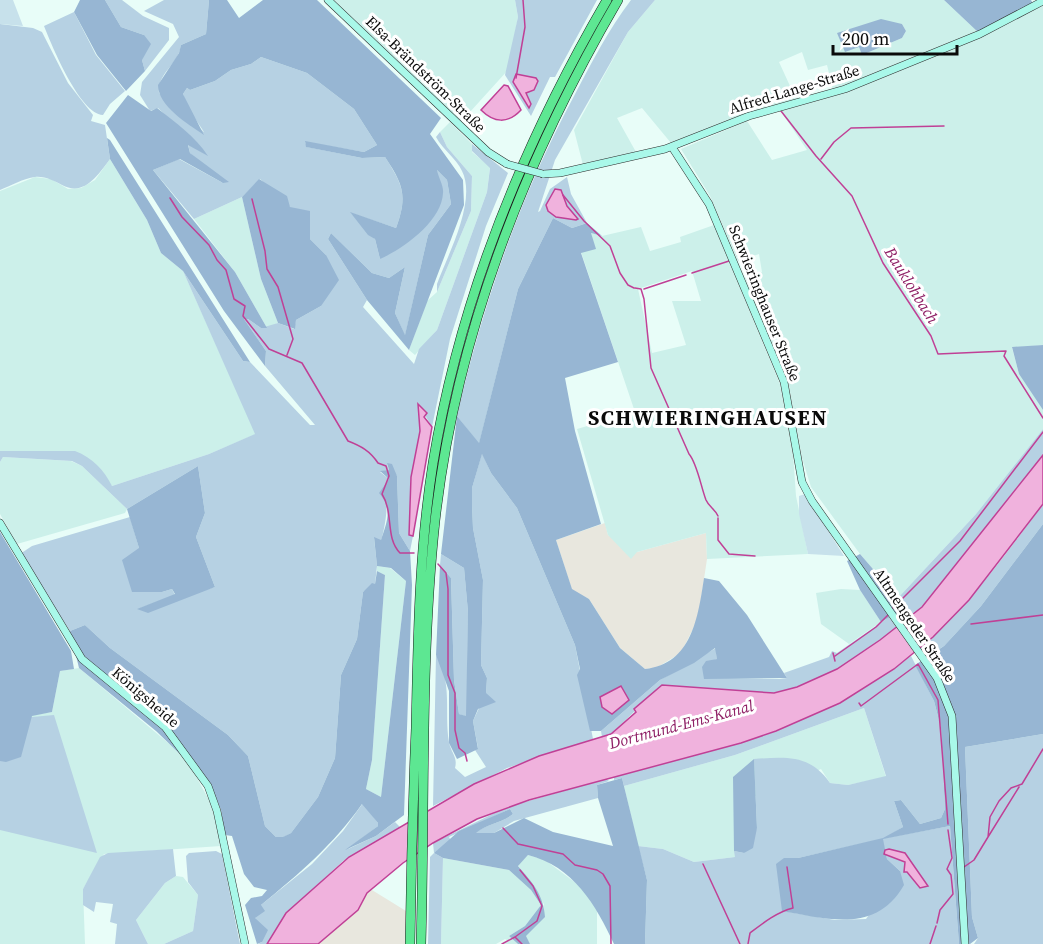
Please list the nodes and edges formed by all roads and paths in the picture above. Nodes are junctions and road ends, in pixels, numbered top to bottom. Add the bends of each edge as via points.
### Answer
1 (328, 0) edge
2 (607, 0) edge
3 (618, 0) edge
4 (626, 0) edge
5 (1043, 1) edge
6 (602, 27) junction
7 (672, 147) junction
8 (543, 174) joint
9 (802, 482) joint
10 (0, 523) edge
11 (245, 944) edge
12 (410, 944) edge
13 (421, 944) edge
14 (965, 944) edge

1 - 8 street, Elsa-Brändström-Straße, bridge via 488,152 507,164
2 - 12 highway via 539,127 509,195 476,286 451,377 423,545
3 - 6 highway
4 - 6 highway
5 - 7 street, Alfred-Lange-Straße via 980,34 860,84 749,116
6 - 13 highway via 558,110 515,206 484,291 462,370 442,471 430,578
7 - 8 street, Alfred-Lange-Straße
7 - 9 street, Schwieringhauser Straße via 713,212 784,382
9 - 14 street, Altmengeder Straße via 921,653 945,695 952,716
10 - 11 street, Königsheide via 82,659 165,727 208,786 217,811

